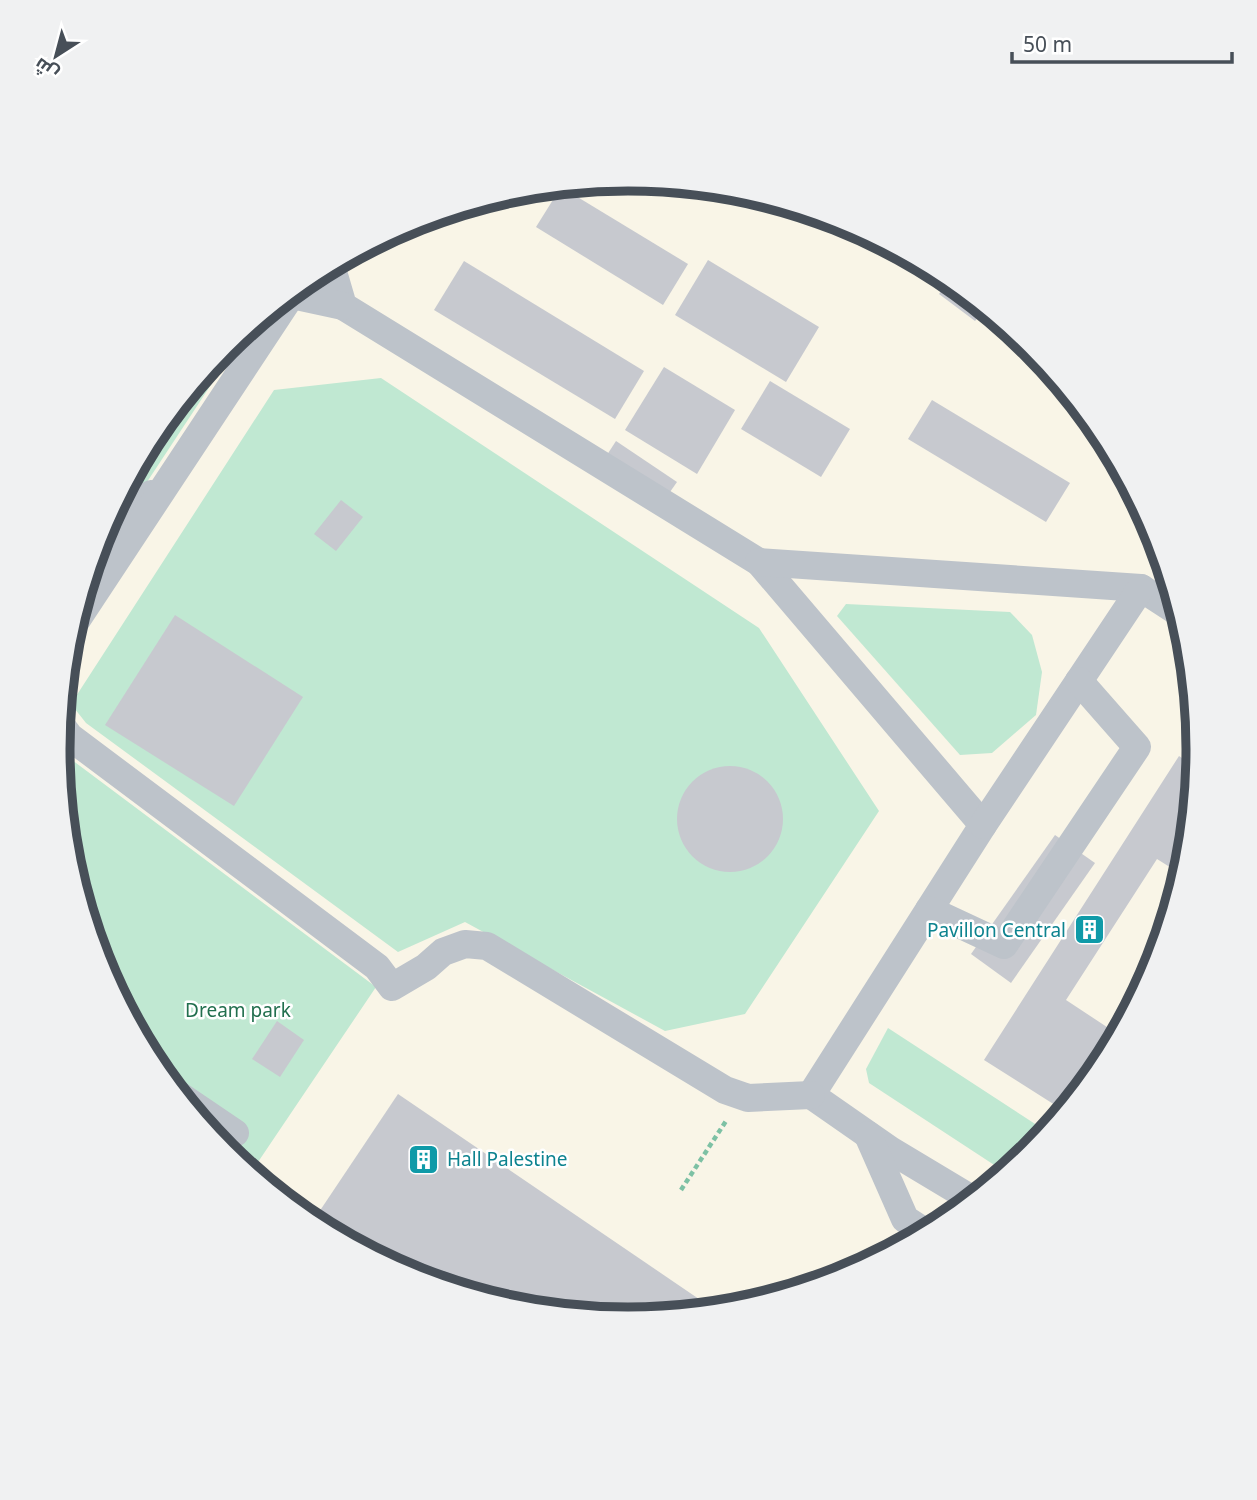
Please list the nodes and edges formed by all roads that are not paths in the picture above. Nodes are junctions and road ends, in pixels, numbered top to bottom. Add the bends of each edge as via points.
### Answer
1 (334, 276) edge
2 (305, 295) edge
3 (343, 306) junction
4 (278, 315) edge
5 (167, 482) junction
6 (123, 515) edge
7 (759, 562) junction
8 (1141, 588) junction
9 (91, 597) edge
10 (1168, 606) edge
11 (1079, 681) junction
12 (70, 737) edge
13 (982, 825) junction
14 (929, 910) junction
15 (811, 1096) junction
16 (204, 1112) edge
17 (236, 1133) dead end
18 (868, 1135) junction
19 (965, 1195) edge
20 (918, 1228) edge

1 - 3 lane
2 - 3 lane
3 - 7 lane
4 - 5 lane
5 - 6 lane
5 - 9 lane
7 - 8 lane
7 - 13 lane
8 - 10 lane
8 - 11 lane
11 - 13 lane
11 - 14 lane via 1137,747 1004,945
12 - 15 lane via 377,967 392,987 443,953 465,944 487,946 725,1090 748,1098
13 - 14 lane
14 - 15 lane
15 - 18 lane
16 - 17 lane
18 - 19 lane
18 - 20 lane via 905,1219

